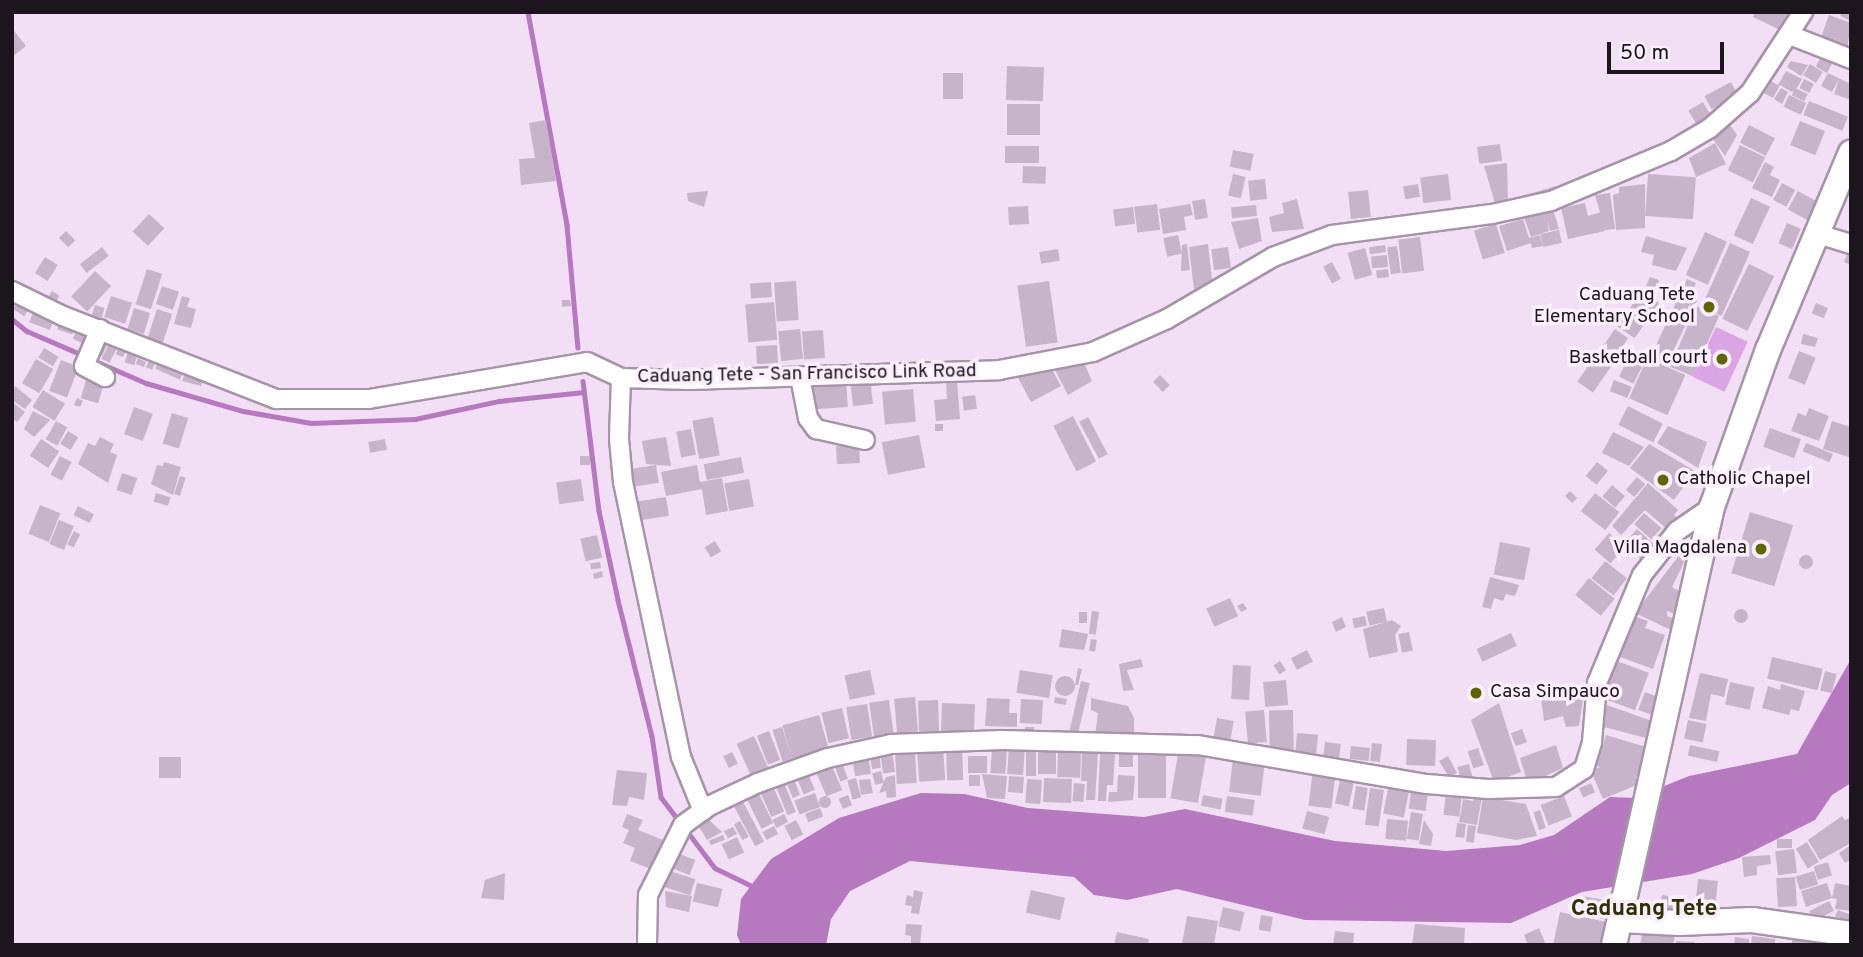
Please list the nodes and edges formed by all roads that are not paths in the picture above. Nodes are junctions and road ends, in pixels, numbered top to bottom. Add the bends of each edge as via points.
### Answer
1 (1803, 12) edge
2 (1792, 36) junction
3 (1851, 59) edge
4 (1851, 153) edge
5 (1818, 234) junction
6 (1851, 244) edge
7 (12, 291) edge
8 (100, 329) junction
9 (104, 377) dead end
10 (800, 377) junction
11 (621, 379) junction
12 (865, 440) dead end
13 (1712, 507) junction
14 (703, 811) junction
15 (1620, 920) junction
16 (1851, 934) edge
17 (647, 945) edge
18 (1614, 945) edge

1 - 2 street, Caduang Tete - San Francisco Link Road
2 - 3 street
2 - 10 street, Caduang Tete - San Francisco Link Road via 1750,93 1710,128 1671,151 1551,201 1492,214 1332,235 1273,257 1167,319 1093,352 999,370
4 - 5 main road
5 - 6 street
5 - 13 main road via 1768,350
7 - 8 street, Caduang Tete - San Francisco Link Road
8 - 9 street via 84,366
8 - 11 street, Caduang Tete - San Francisco Link Road via 276,399 369,399 587,362
10 - 11 street, Caduang Tete - San Francisco Link Road
10 - 12 street via 808,418 816,429
11 - 14 street via 623,482 681,757
13 - 14 street via 1677,531 1642,575 1597,683 1592,742 1584,769 1556,787 1488,789 1427,784 1198,745 1002,740 891,744 828,758 758,783
13 - 15 main road
14 - 17 street via 679,832 648,895
15 - 16 main road via 1752,920
15 - 18 main road

